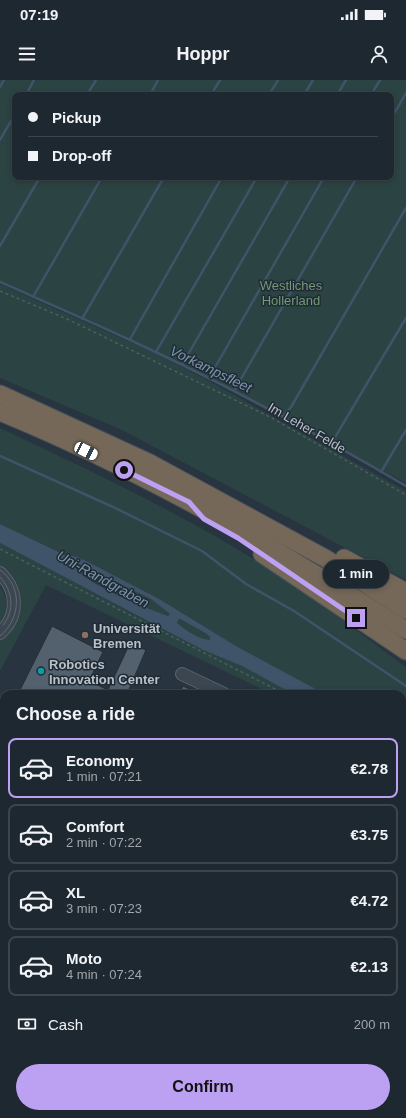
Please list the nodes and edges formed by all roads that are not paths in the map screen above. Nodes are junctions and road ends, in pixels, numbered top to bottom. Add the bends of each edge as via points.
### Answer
1 (0, 394) edge
2 (0, 412) edge
3 (189, 502) junction
4 (261, 522) junction
5 (0, 573) edge
6 (406, 592) edge
7 (406, 610) edge
8 (406, 630) edge
9 (0, 633) edge
10 (406, 651) edge
11 (182, 674) dead end
12 (216, 690) edge

1 - 4 highway via 150,463
2 - 3 highway
3 - 8 highway via 291,559
3 - 10 highway via 204,519 238,538
4 - 6 highway via 329,550
4 - 7 highway via 325,558
5 - 9 street via 10,584 15,604 9,623
11 - 12 street

